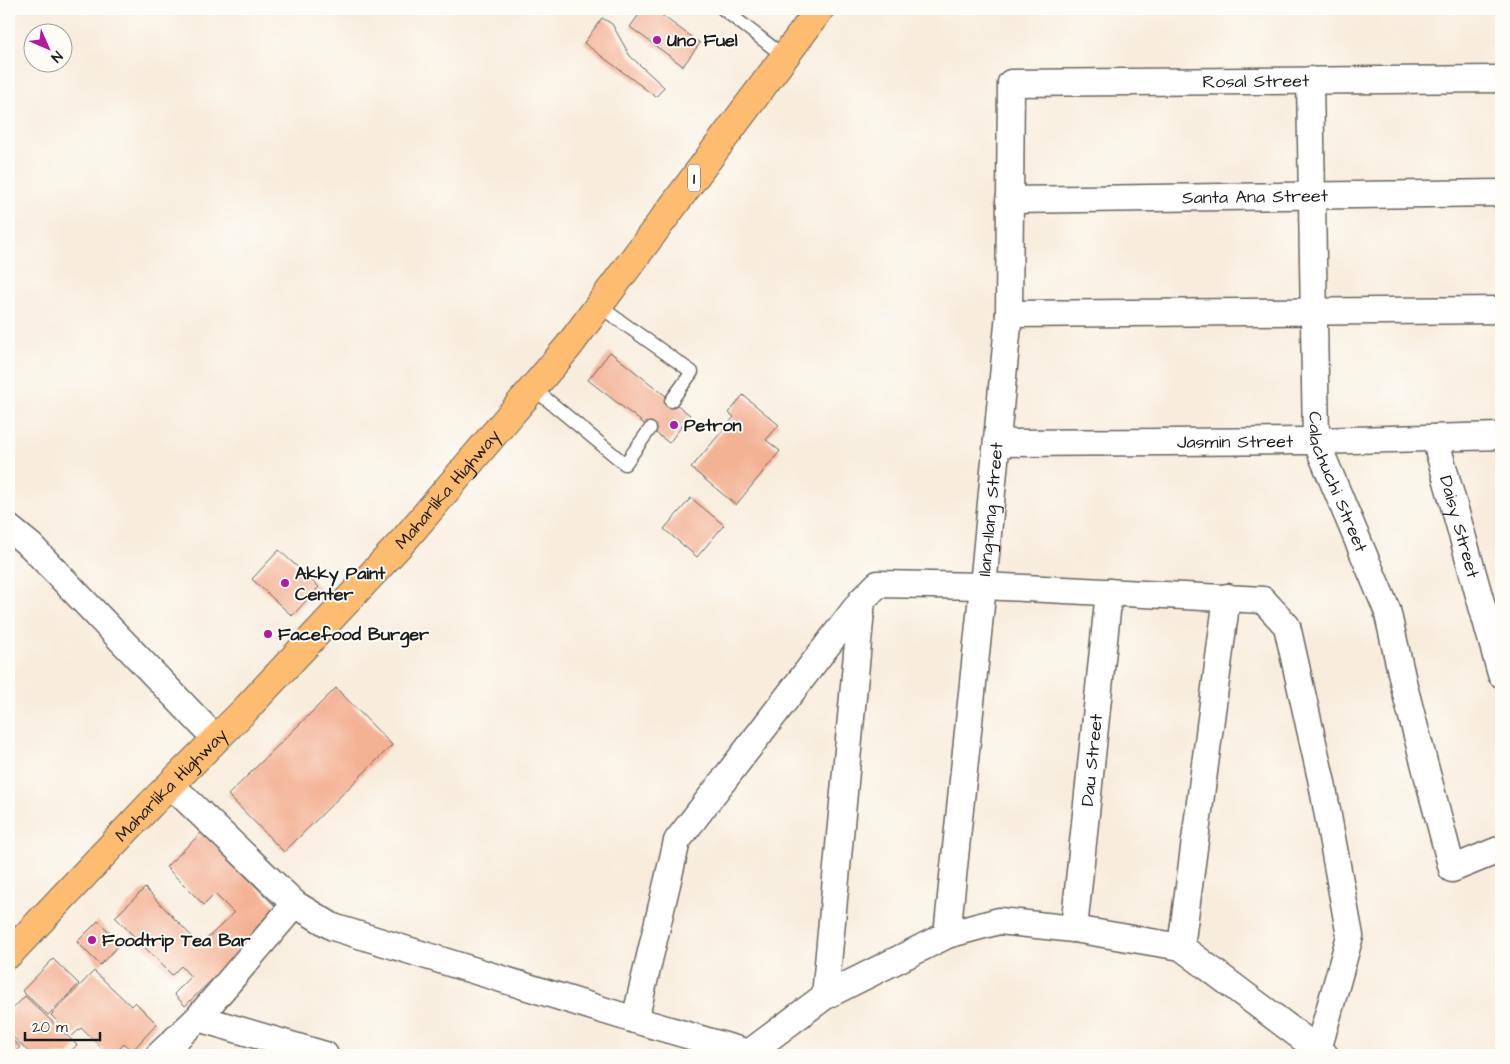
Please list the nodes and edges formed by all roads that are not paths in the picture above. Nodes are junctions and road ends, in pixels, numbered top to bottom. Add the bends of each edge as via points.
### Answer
1 (723, 9) edge
2 (820, 9) edge
3 (785, 57) junction
4 (1501, 78) edge
5 (1310, 80) junction
6 (1011, 83) joint
7 (1501, 193) edge
8 (1312, 195) junction
9 (1009, 200) junction
10 (599, 306) junction
11 (1501, 310) edge
12 (1314, 312) junction
13 (1009, 314) junction
14 (533, 388) junction
15 (671, 401) dead end
16 (650, 429) dead end
17 (1501, 436) edge
18 (1435, 438) junction
19 (1316, 440) junction
20 (997, 444) junction
21 (9, 528) edge
22 (983, 586) junction
23 (1109, 592) junction
24 (1227, 598) junction
25 (862, 600) junction
26 (1501, 674) edge
27 (216, 739) junction
28 (171, 785) junction
29 (1501, 849) edge
30 (295, 904) junction
31 (1074, 929) junction
32 (947, 934) junction
33 (1182, 947) junction
34 (9, 954) edge
35 (825, 996) junction
36 (198, 1018) junction
37 (635, 1020) junction
38 (1321, 1052) edge
39 (749, 1054) edge
40 (159, 1055) edge
41 (325, 1055) edge

1 - 3 lane
2 - 3 main road, Maharlika Highway / 1
3 - 10 main road, Maharlika Highway / 1
4 - 5 street, Rosal Street
5 - 6 street, Rosal Street
5 - 8 street, Calachuchi Street
6 - 9 street, Ilang-Ilang Street
7 - 8 street, Santa Ana Street
8 - 9 street, Santa Ana Street
8 - 12 street, Calachuchi Street
9 - 13 street, Ilang-Ilang Street
10 - 14 main road, Maharlika Highway / 1
10 - 15 lane via 692,372
11 - 12 street
12 - 13 street
12 - 19 street, Calachuchi Street
13 - 20 street, Ilang-Ilang Street
14 - 16 lane via 625,464
14 - 27 main road, Maharlika Highway / 1 via 404,540
17 - 18 street, Jasmin Street
18 - 19 street, Jasmin Street
18 - 26 street, Daisy Street
19 - 20 street, Jasmin Street
19 - 29 street, Calachuchi Street via 1387,610 1452,869
20 - 22 street, Ilang-Ilang Street
21 - 27 street via 31,546
22 - 23 street
22 - 25 street via 878,584
22 - 32 street, Ilang-Ilang Street
23 - 24 street
23 - 31 street, Dau Street
24 - 33 street
24 - 38 street via 1263,600 1287,626 1322,783 1350,936
25 - 35 street
25 - 37 street via 677,841
27 - 28 main road, Maharlika Highway / 1
28 - 30 street
28 - 34 main road, Maharlika Highway / 1
30 - 36 street
30 - 37 street via 333,927
31 - 32 street via 999,921
31 - 33 street
32 - 35 street
33 - 38 street
35 - 39 street
36 - 40 street
36 - 41 street
37 - 39 street

